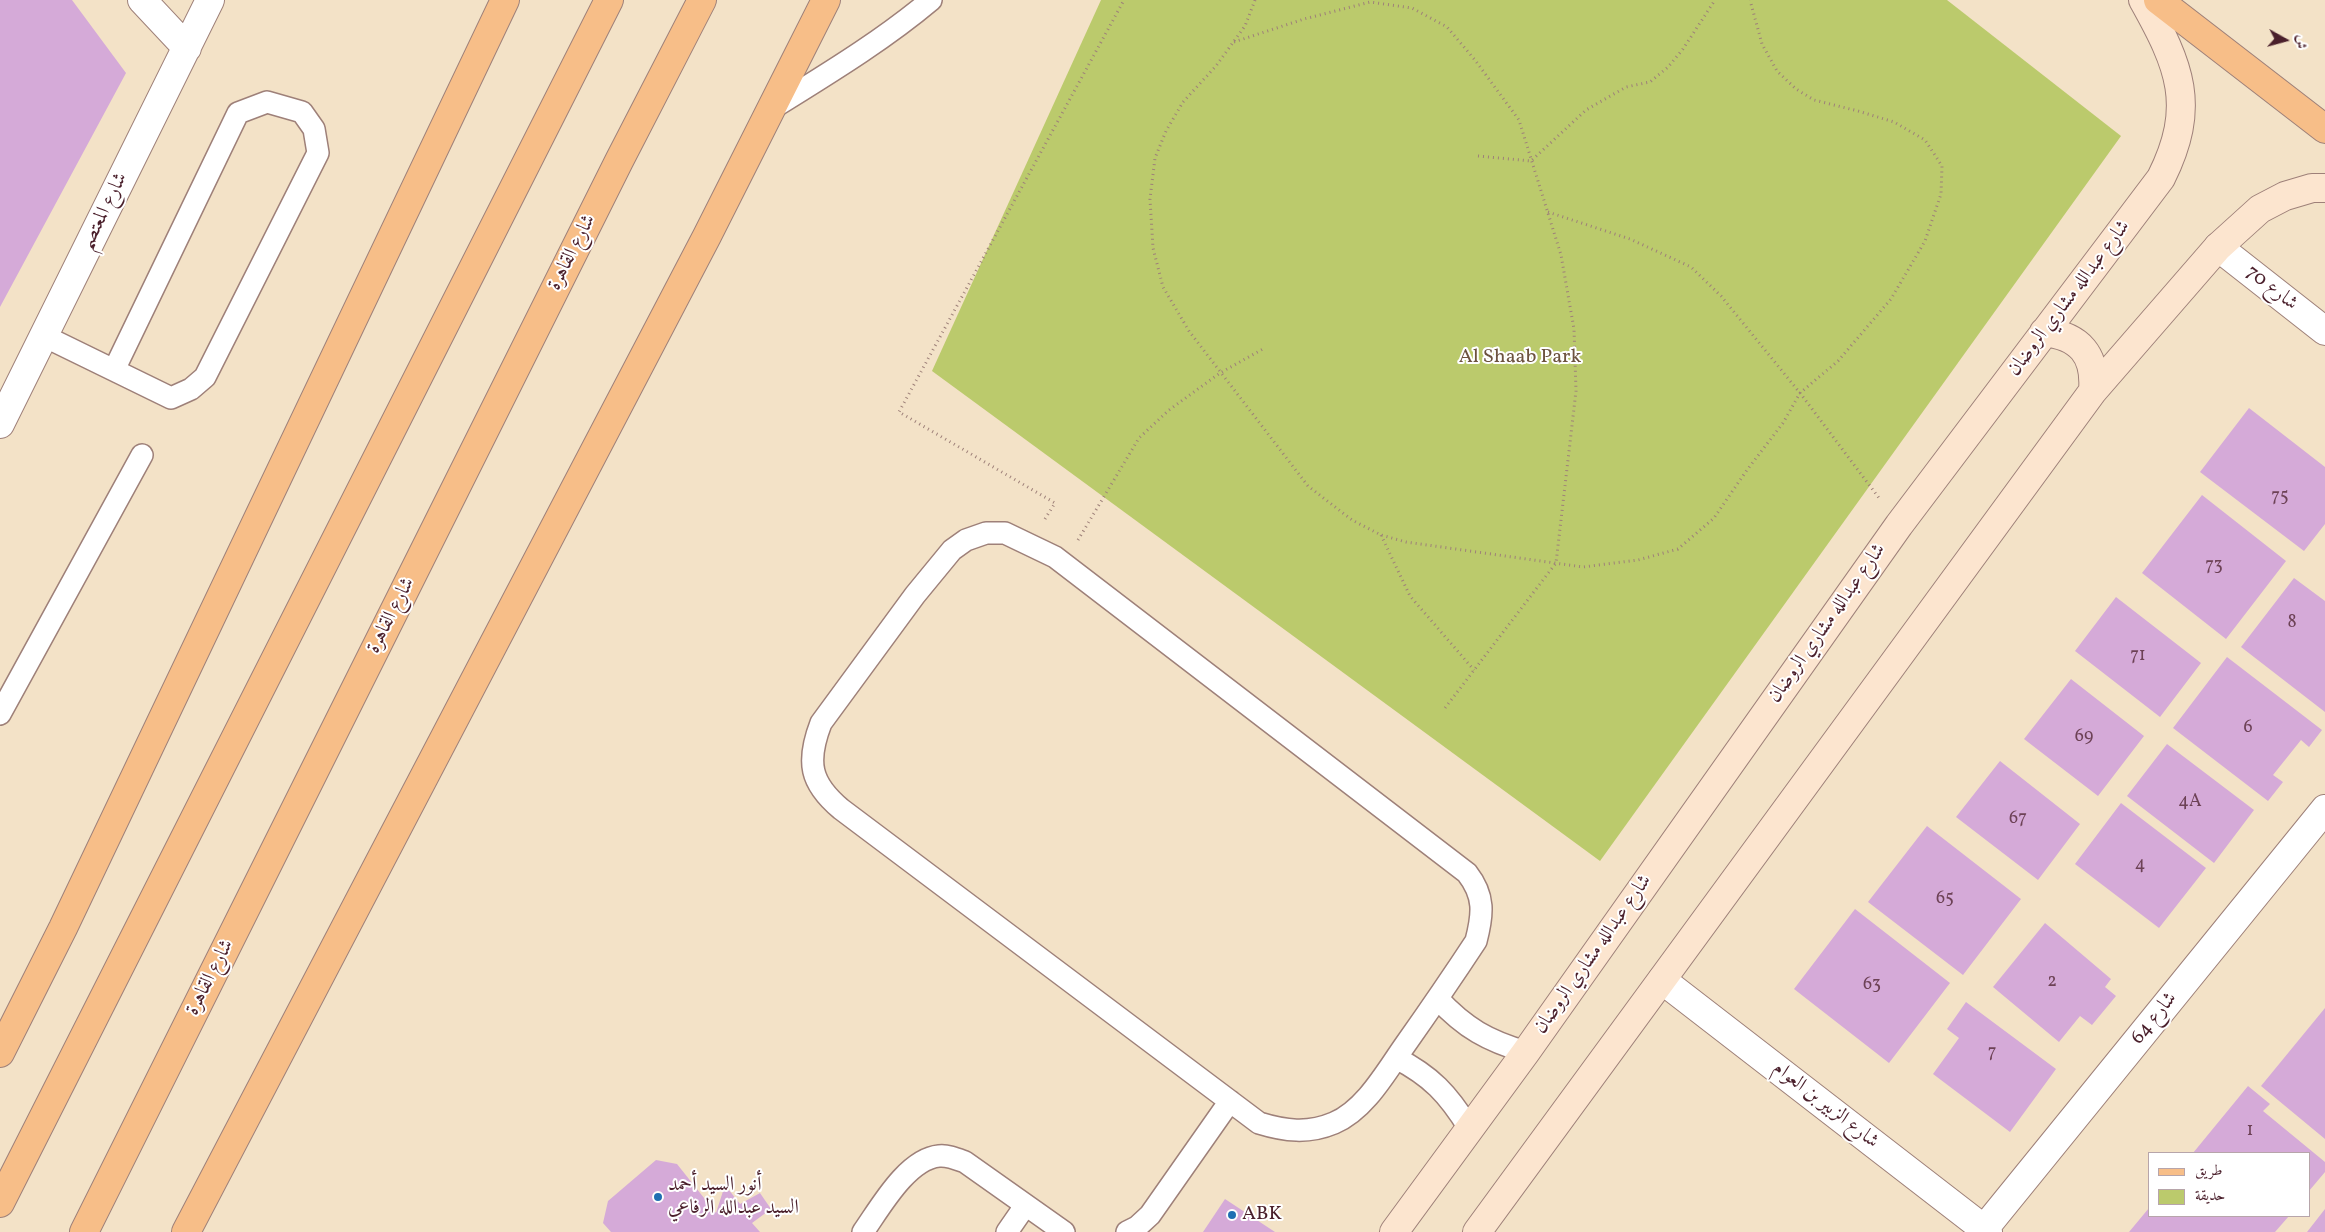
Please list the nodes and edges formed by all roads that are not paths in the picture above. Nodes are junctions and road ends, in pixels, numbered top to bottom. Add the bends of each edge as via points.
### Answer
1 (142, 0) edge
2 (210, 0) edge
3 (505, 0) edge
4 (609, 0) edge
5 (702, 0) edge
6 (826, 0) edge
7 (931, 0) edge
8 (2143, 0) edge
9 (2158, 0) edge
10 (187, 48) junction
11 (768, 111) junction
12 (2325, 129) edge
13 (2325, 188) edge
14 (2218, 247) junction
15 (2325, 331) edge
16 (2044, 332) junction
17 (44, 336) junction
18 (114, 370) junction
19 (2093, 391) junction
20 (0, 424) edge
21 (142, 455) dead end
22 (0, 714) edge
23 (2325, 809) edge
24 (1662, 980) junction
25 (1438, 999) junction
26 (1526, 1052) junction
27 (0, 1053) edge
28 (1396, 1058) junction
29 (1230, 1100) junction
30 (1469, 1128) junction
31 (0, 1202) edge
32 (1025, 1206) junction
33 (1986, 1230) edge
34 (84, 1232) edge
35 (186, 1232) edge
36 (863, 1232) edge
37 (1006, 1232) edge
38 (1064, 1232) edge
39 (1127, 1232) edge
40 (1394, 1232) edge
41 (1477, 1232) edge

1 - 10 street
2 - 10 street, شارع المعتصم
3 - 27 main road via 63,928
4 - 31 main road
5 - 34 main road, شارع القاهرة
6 - 11 main road
7 - 11 lane via 851,59
8 - 16 street, شارع عبدالله مشاري الروضان via 2170,51 2180,83 2182,108 2172,156 2161,178
9 - 12 main road
10 - 17 street, شارع المعتصم
11 - 35 main road via 707,236
13 - 14 street via 2312,188 2285,196 2260,209
14 - 15 street, شارع 70
14 - 19 street
16 - 19 street via 2059,333 2084,349 2094,376
16 - 26 street, شارع عبدالله مشاري الروضان via 1899,525
17 - 18 lane
17 - 20 street, شارع المعتصم
18 - 18 lane via 171,398 191,389 205,377 318,153 314,129 302,112 267,102 238,113
19 - 24 street
21 - 22 lane
23 - 33 street, شارع 64
24 - 33 street, شارع الزبير بن العوام
24 - 41 street
25 - 26 lane via 1477,1033
25 - 28 lane
25 - 29 lane via 1476,940 1480,923 1481,901 1477,886 1467,873 1064,564 1005,533 986,533 966,540 952,550 914,595 821,724 814,747 815,782 841,810
26 - 30 street, شارع عبدالله مشاري الروضان
28 - 29 lane via 1351,1113 1320,1128 1298,1132 1278,1129 1259,1122
28 - 30 lane via 1438,1085
29 - 39 lane via 1150,1215
30 - 40 street, شارع عبدالله مشاري الروضان
32 - 36 lane via 966,1162 938,1156 909,1169
32 - 37 lane
32 - 38 lane

